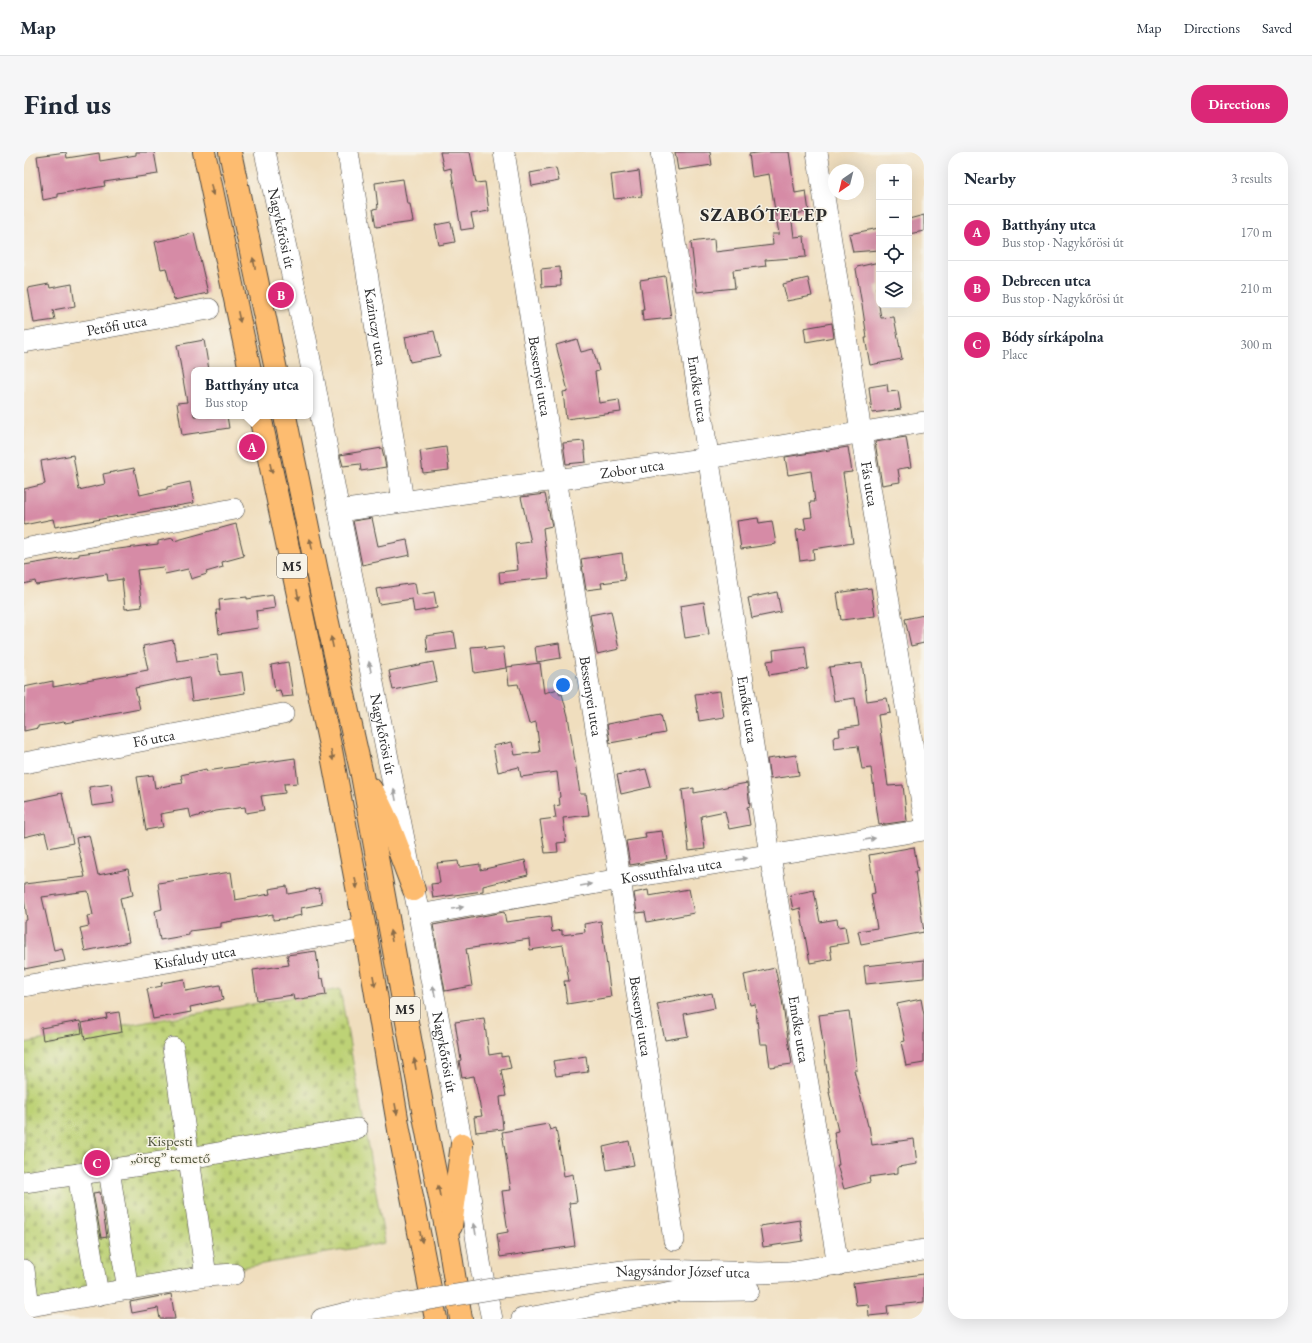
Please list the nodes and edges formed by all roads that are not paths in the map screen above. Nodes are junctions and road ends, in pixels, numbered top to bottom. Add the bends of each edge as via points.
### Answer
1 (204, 152) edge
2 (230, 152) edge
3 (265, 152) edge
4 (348, 152) edge
5 (504, 152) edge
6 (661, 152) edge
7 (817, 152) edge
8 (208, 310) dead end
9 (24, 342) edge
10 (249, 367) edge
11 (275, 367) edge
12 (311, 367) edge
13 (313, 375) edge
14 (261, 419) edge
15 (286, 419) edge
16 (924, 422) edge
17 (861, 432) junction
18 (709, 458) junction
19 (556, 480) junction
20 (403, 501) junction
21 (234, 509) dead end
22 (339, 511) junction
23 (24, 549) edge
24 (283, 714) dead end
25 (919, 751) edge
26 (24, 763) edge
27 (362, 775) junction
28 (924, 815) edge
29 (924, 830) edge
30 (770, 855) junction
31 (620, 879) junction
32 (414, 890) junction
33 (419, 915) junction
34 (365, 929) junction
35 (24, 986) edge
36 (172, 1048) dead end
37 (357, 1129) dead end
38 (462, 1144) junction
39 (189, 1158) junction
40 (109, 1170) junction
41 (78, 1174) junction
42 (24, 1182) edge
43 (674, 1240) dead end
44 (449, 1243) junction
45 (924, 1250) edge
46 (838, 1265) junction
47 (24, 1270) edge
48 (234, 1274) dead end
49 (206, 1276) junction
50 (128, 1290) junction
51 (749, 1290) dead end
52 (98, 1295) junction
53 (26, 1307) edge
54 (322, 1319) edge
55 (436, 1319) edge
56 (461, 1319) edge
57 (492, 1319) edge
58 (522, 1319) edge

1 -> 10 main road
11 -> 2 main road
3 - 12 street, Nagykőrösi út
4 - 20 street, Kazinczy utca
5 - 19 street, Bessenyei utca
6 - 18 street, Emőke utca
7 - 17 street, Fás utca
8 - 9 street, Petőfi utca
13 - 22 street, Nagykőrösi út
14 -> 34 main road, M5 via 332,750
27 -> 15 main road, Nagykőrösi út / M5
16 - 17 street, Zobor utca
17 - 18 street, Zobor utca
17 - 25 street, Fás utca
18 - 19 street, Zobor utca
18 - 30 street, Emőke utca
19 - 20 street, Zobor utca
19 - 31 street, Bessenyei utca
20 - 22 street, Zobor utca
21 - 23 street
32 -> 22 street, Nagykőrösi út
24 - 26 street, Fő utca
25 - 28 street, Fás utca
27 - 32 main road via 381,806
44 -> 27 main road, Nagykőrösi út / M5
30 -> 29 street, Kossuthfalva utca
31 -> 30 street, Kossuthfalva utca
30 - 46 street, Emőke utca
33 -> 31 street, Kossuthfalva utca
31 - 43 street, Bessenyei utca
32 - 33 street, Nagykőrösi út
38 -> 33 street, Nagykőrösi út
34 - 35 street, Kisfaludy utca
34 -> 55 main road, M5 via 399,1130
36 - 39 street
37 - 39 street
38 - 44 main road
57 -> 38 street, Nagykőrösi út via 481,1268
39 - 40 street
39 - 49 street
40 - 41 street
40 - 50 street
41 - 42 street
41 - 52 street
44 - 56 main road, Nagykőrösi út / M5
45 - 46 street, Nagysándor József utca
46 - 54 street, Nagysándor József utca, bridge via 789,1272 759,1273 623,1271 441,1297
47 - 53 street
48 - 49 street
49 - 50 street
50 - 52 street
51 - 58 street, Nagysándor József utca via 677,1291
52 - 53 street

